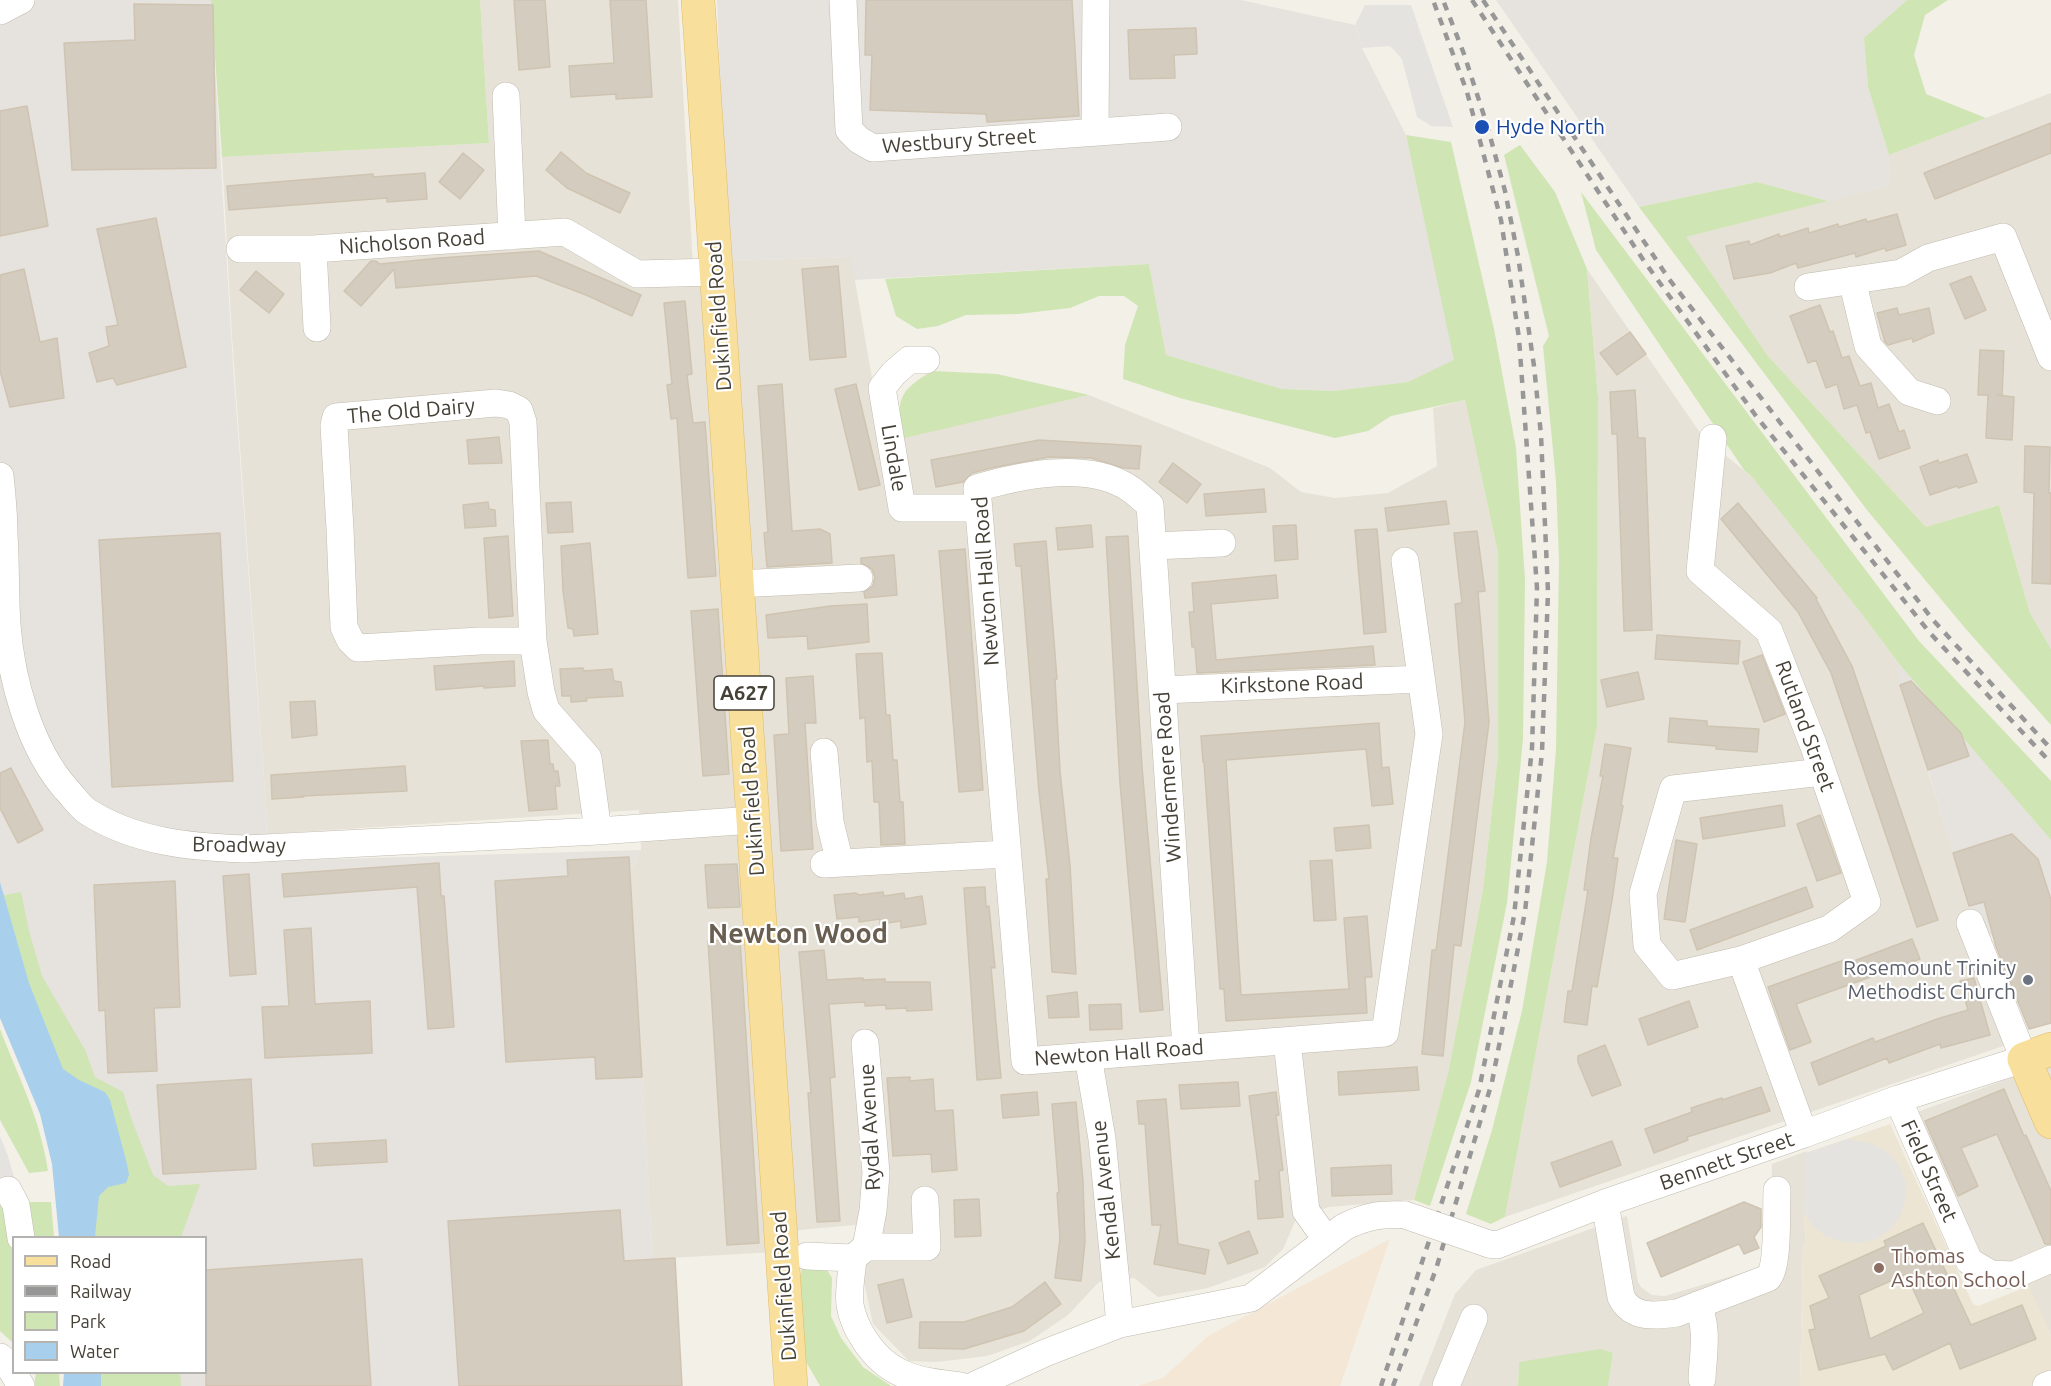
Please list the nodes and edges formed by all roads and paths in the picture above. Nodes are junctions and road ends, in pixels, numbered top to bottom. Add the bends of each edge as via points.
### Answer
1 (21, 0) edge
2 (698, 0) edge
3 (843, 0) edge
4 (1096, 0) edge
5 (0, 11) edge
6 (506, 96) dead end
7 (1168, 127) dead end
8 (1095, 132) junction
9 (512, 236) junction
10 (240, 249) dead end
11 (313, 249) junction
12 (716, 272) junction
13 (1852, 280) junction
14 (1808, 287) dead end
15 (317, 328) dead end
16 (2051, 357) edge
17 (926, 360) dead end
18 (1937, 401) dead end
19 (1713, 438) dead end
20 (0, 476) edge
21 (1150, 505) joint
22 (979, 508) junction
23 (1222, 543) dead end
24 (1153, 546) junction
25 (1405, 561) dead end
26 (859, 578) dead end
27 (737, 584) junction
28 (533, 641) junction
29 (1421, 679) junction
30 (1162, 690) junction
31 (824, 752) dead end
32 (1822, 772) junction
33 (753, 820) junction
34 (597, 831) junction
35 (1007, 854) junction
36 (1970, 923) dead end
37 (1741, 960) junction
38 (1287, 1041) junction
39 (865, 1043) dead end
40 (1186, 1048) junction
41 (2038, 1054) edge
42 (1088, 1056) junction
43 (1898, 1100) junction
44 (2051, 1122) edge
45 (1804, 1134) junction
46 (9, 1190) dead end
47 (1777, 1190) dead end
48 (925, 1200) dead end
49 (1605, 1203) junction
50 (21, 1236) edge
51 (1326, 1239) junction
52 (859, 1252) junction
53 (807, 1256) dead end
54 (2051, 1259) edge
55 (1697, 1305) junction
56 (1474, 1318) dead end
57 (1120, 1324) junction
58 (0, 1358) edge
59 (12, 1371) edge
60 (1702, 1378) dead end
61 (2051, 1384) edge
62 (791, 1386) edge
63 (960, 1386) edge
64 (973, 1386) edge
65 (1446, 1386) edge
66 (2046, 1386) edge

1 - 5 street
2 - 12 main road, Dukinfield Road / A627
3 - 8 street, Westbury Street via 849,130 873,148
4 - 8 street
6 - 9 street, Nicholson Road
7 - 8 street, Westbury Street
9 - 11 street, Nicholson Road
9 - 12 street, Nicholson Road via 565,232 637,274
10 - 11 street, Nicholson Road
11 - 15 street, Nicholson Road
12 - 27 main road, Dukinfield Road / A627
13 - 14 street
13 - 16 street via 1901,273 1928,258 2003,237
13 - 18 street via 1868,346 1909,393
17 - 22 street, Lindale via 909,360 882,388 903,508
19 - 32 street, Rutland Street via 1700,571 1769,631
20 - 34 street, Broadway via 7,627 16,678 42,756 86,811 124,830 164,842 212,848
21 - 22 street, Newton Hall Road via 1125,485 1101,476 1070,473 1028,475 977,488
21 - 24 street, Windermere Road
22 - 35 street, Newton Hall Road
23 - 24 street
24 - 30 street, Windermere Road
25 - 29 street, Newton Hall Road
26 - 27 street
27 - 33 main road, Dukinfield Road / A627
28 - 28 street, The Old Dairy via 523,422 519,410 496,404 336,417 344,627 350,640 358,648
28 - 34 street, The Old Dairy via 546,710 588,758
29 - 30 street, Kirkstone Road
29 - 38 street, Newton Hall Road via 1429,734 1384,1034
30 - 40 street, Windermere Road
31 - 35 street via 832,864
32 - 37 street, Rutland Street via 1867,902 1829,929
32 - 37 street via 1672,789 1643,894 1647,945 1672,976
33 - 34 street, Broadway
33 - 62 main road, Dukinfield Road / A627
35 - 42 street, Newton Hall Road via 1025,1061
36 - 41 street
37 - 45 street
38 - 40 street, Newton Hall Road
38 - 51 street via 1306,1211
39 - 52 street, Rydal Avenue via 876,1173 873,1211
40 - 42 street, Newton Hall Road
41 - 43 street, Bennett Street
41 - 44 main road
42 - 57 street, Kendal Avenue via 1102,1139
43 - 45 street, Bennett Street
43 - 54 street, Field Street via 1969,1261 1991,1274 2014,1275
45 - 49 street, Bennett Street
46 - 50 street via 16,1205
47 - 55 street via 1771,1275
48 - 52 street via 927,1247
49 - 51 street, Bennett Street, bridge via 1497,1245 1405,1215 1380,1214 1359,1219
49 - 55 street via 1625,1305 1649,1315 1677,1313
51 - 57 street, Bennett Street via 1251,1298
52 - 53 street
52 - 63 street, Rydal Avenue via 850,1305 872,1352 903,1375 928,1383
55 - 60 street via 1703,1323
56 - 65 street
57 - 64 street, Bennett Street
58 - 59 street
61 - 66 street

